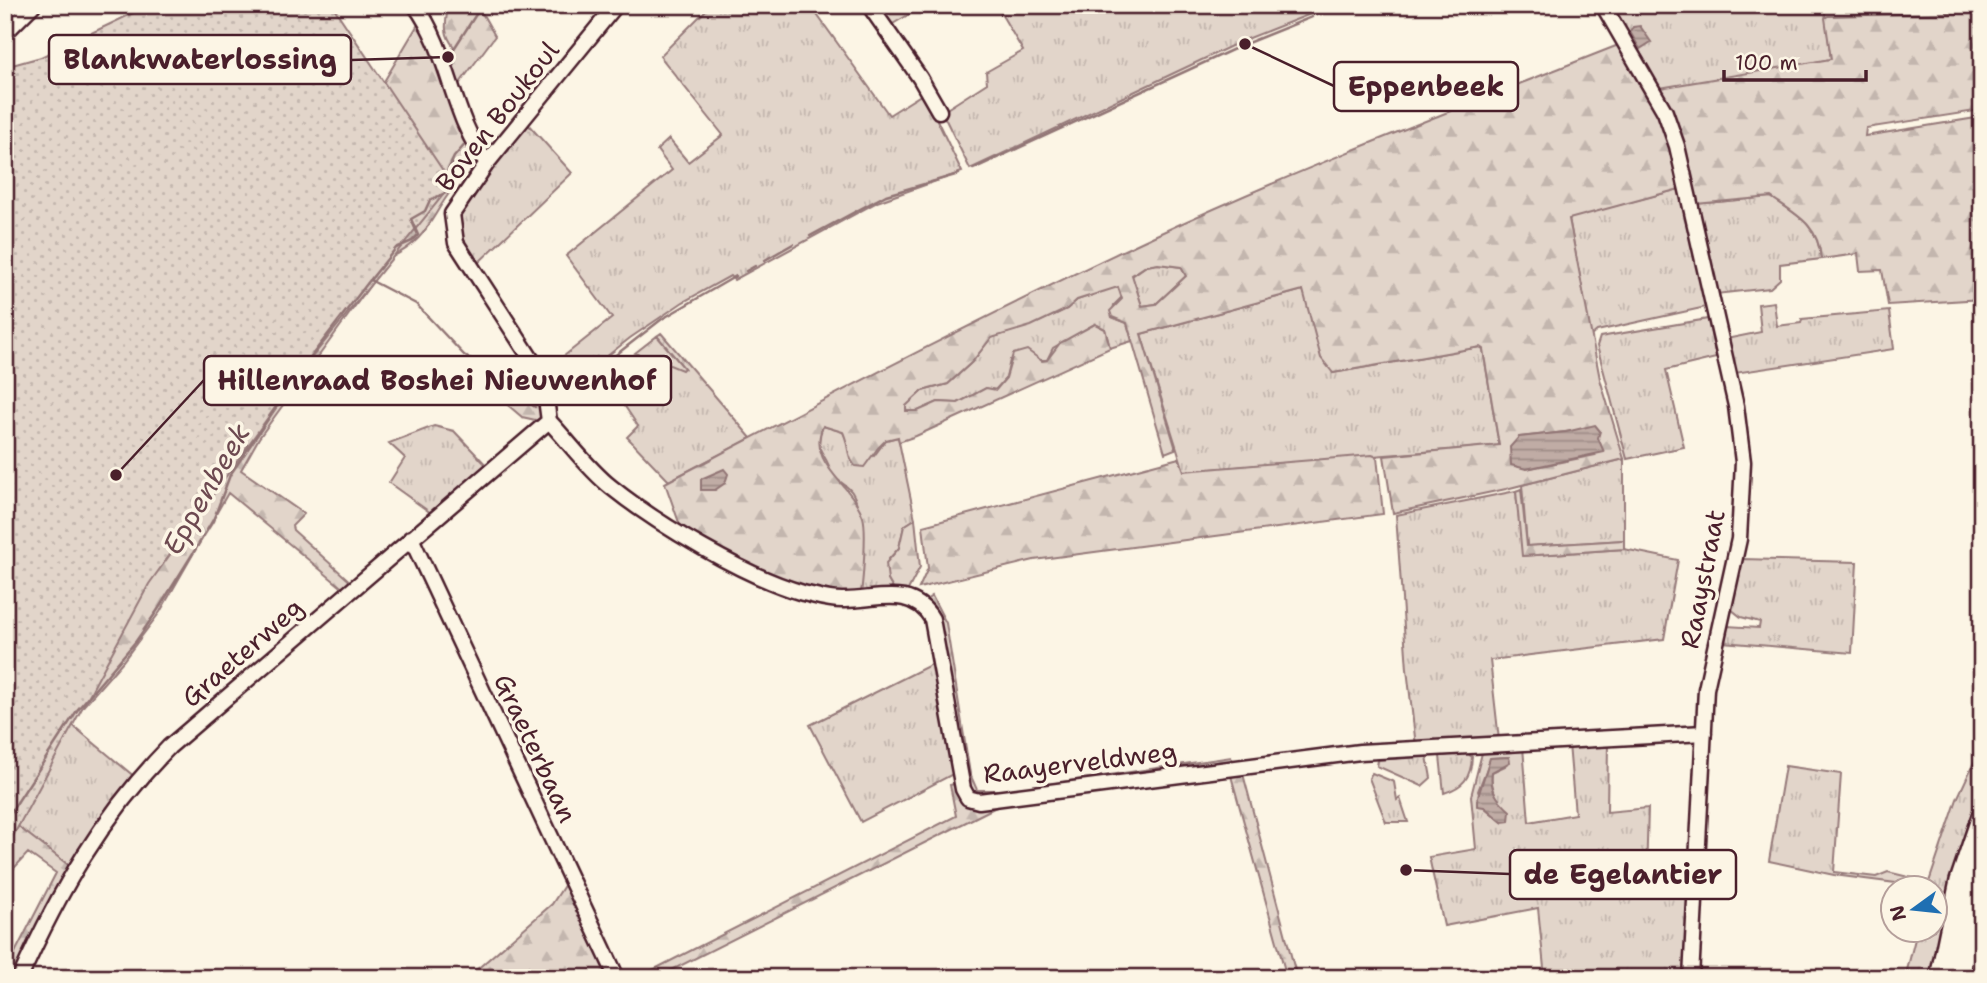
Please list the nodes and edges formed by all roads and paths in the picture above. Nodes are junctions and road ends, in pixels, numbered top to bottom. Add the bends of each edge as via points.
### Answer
1 (33, 5) edge
2 (415, 5) edge
3 (616, 5) edge
4 (869, 5) edge
5 (1603, 5) edge
6 (5, 33) edge
7 (939, 111) dead end
8 (487, 163) junction
9 (549, 416) junction
10 (411, 538) junction
11 (1704, 733) junction
12 (1982, 816) edge
13 (1982, 862) edge
14 (20, 978) edge
15 (617, 978) edge
16 (1691, 978) edge
17 (1940, 978) edge
18 (1959, 978) edge

1 - 6 street
2 - 8 street via 432,28 460,116
3 - 8 street, Boven Boukoul
4 - 7 street
5 - 11 street, Raaystraat via 1665,112 1677,146 1742,438 1739,539 1714,643
8 - 9 street, Boven Boukoul via 455,206 452,230 468,265 535,365 544,384
9 - 10 street, Graeterweg
9 - 11 street, Raayerveldweg via 610,486 660,522 758,577 830,600 903,597 926,608 932,619 963,789 968,798 979,802 1360,752
10 - 14 street, Graeterweg via 138,779 83,853
10 - 15 street, Graeterbaan
11 - 16 street, Raaystraat
12 - 17 highway via 1953,909
13 - 18 highway

